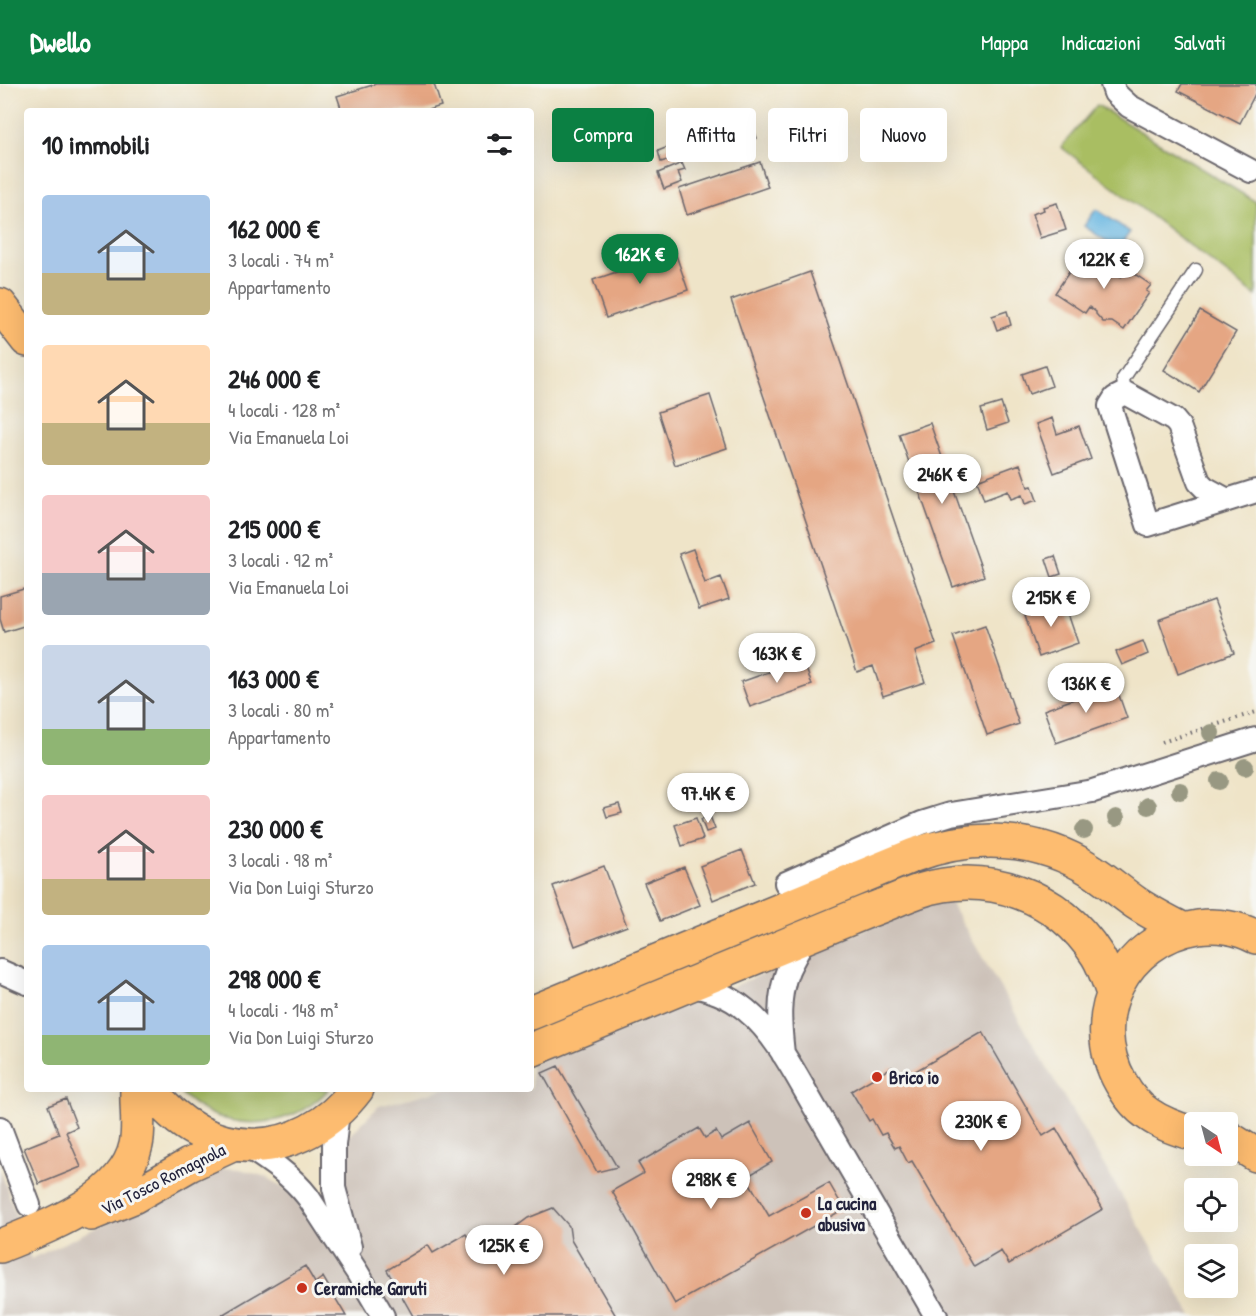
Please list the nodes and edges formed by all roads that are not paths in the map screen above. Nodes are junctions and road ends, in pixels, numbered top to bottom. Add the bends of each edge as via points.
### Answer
1 (1112, 84) edge
2 (1251, 171) dead end
3 (1196, 270) dead end
4 (0, 304) edge
5 (24, 336) edge
6 (1125, 393) junction
7 (1256, 491) edge
8 (1227, 500) junction
9 (1256, 739) edge
10 (786, 883) dead end
11 (1184, 930) junction
12 (1254, 934) edge
13 (806, 937) junction
14 (24, 969) edge
15 (0, 970) edge
16 (24, 982) edge
17 (688, 985) junction
18 (1113, 993) junction
19 (534, 1012) edge
20 (534, 1049) edge
21 (783, 1054) junction
22 (137, 1092) edge
23 (152, 1092) edge
24 (352, 1098) edge
25 (1256, 1125) edge
26 (0, 1128) edge
27 (1184, 1131) edge
28 (1238, 1132) edge
29 (1238, 1143) edge
30 (239, 1144) junction
31 (1256, 1155) edge
32 (29, 1205) dead end
33 (57, 1222) junction
34 (0, 1246) edge
35 (357, 1272) junction
36 (383, 1316) edge
37 (936, 1316) edge

1 - 2 street via 1115,93 1129,106
3 - 6 lane via 1123,379
4 - 5 main road
6 - 8 street via 1174,420 1183,433 1199,482
6 - 8 street via 1110,406 1148,525
7 - 8 street
9 - 10 street via 1093,791 951,814
11 - 12 main road via 1228,927
11 - 18 main road via 1141,953
11 - 19 main road via 1067,856 1023,843 961,842 914,855
13 - 17 main road
13 - 18 main road via 920,891 954,884 996,884 1035,898 1070,923 1098,956
13 - 21 street via 784,985 780,1023
14 - 15 street
15 - 16 street
17 - 20 main road
17 - 21 street via 731,999 747,1011
18 - 27 main road via 1107,1018 1107,1046 1114,1071 1127,1094 1146,1113
21 - 37 street
22 - 33 main road, Via Tosco Romagnola via 136,1145 126,1168 106,1191
23 - 30 main road via 169,1112 192,1129
24 - 30 main road via 313,1129 285,1141
24 - 35 street via 334,1146 334,1188
25 - 28 main road
26 - 32 street
29 - 31 main road
30 - 33 main road, Via Tosco Romagnola via 189,1165 105,1210
30 - 35 street via 275,1165 299,1186 319,1210
33 - 34 main road, Via Tosco Romagnola
35 - 36 street

